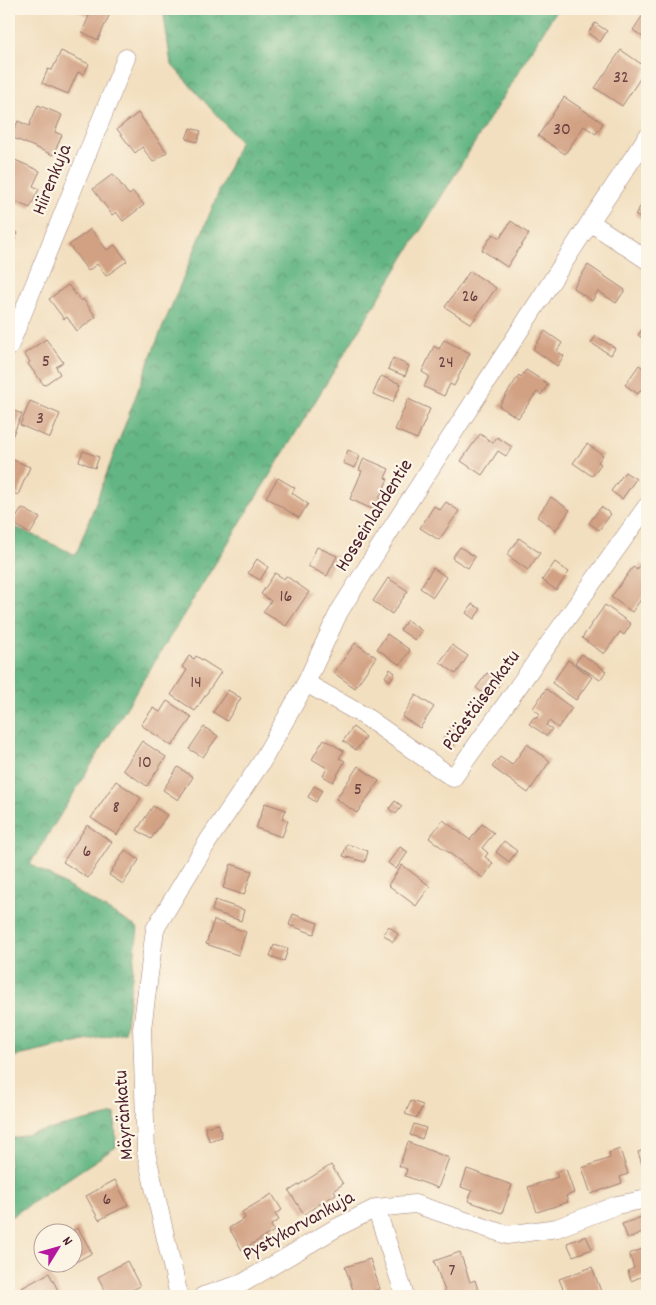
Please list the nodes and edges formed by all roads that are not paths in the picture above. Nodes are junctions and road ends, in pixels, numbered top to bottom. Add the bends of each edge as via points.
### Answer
1 (126, 58) dead end
2 (647, 137) edge
3 (590, 222) junction
4 (647, 260) edge
5 (9, 346) edge
6 (647, 506) edge
7 (306, 683) junction
8 (156, 929) joint
9 (647, 1199) edge
10 (376, 1208) junction
11 (179, 1296) edge
12 (203, 1296) edge
13 (406, 1296) edge

1 - 5 street, Hiirenkuja
2 - 3 street, Hosseinlahdentie
3 - 4 street
3 - 7 street, Hosseinlahdentie via 340,612
6 - 7 street, Päästäisenkatu via 453,778 366,717
7 - 8 street, Hosseinlahdentie via 261,763 210,838
8 - 11 street, Mäyränkatu via 142,1029 146,1152
9 - 10 street, Pystykorvankuja via 617,1205 558,1228 507,1234 415,1204
10 - 12 street, Pystykorvankuja via 243,1283
10 - 13 street

